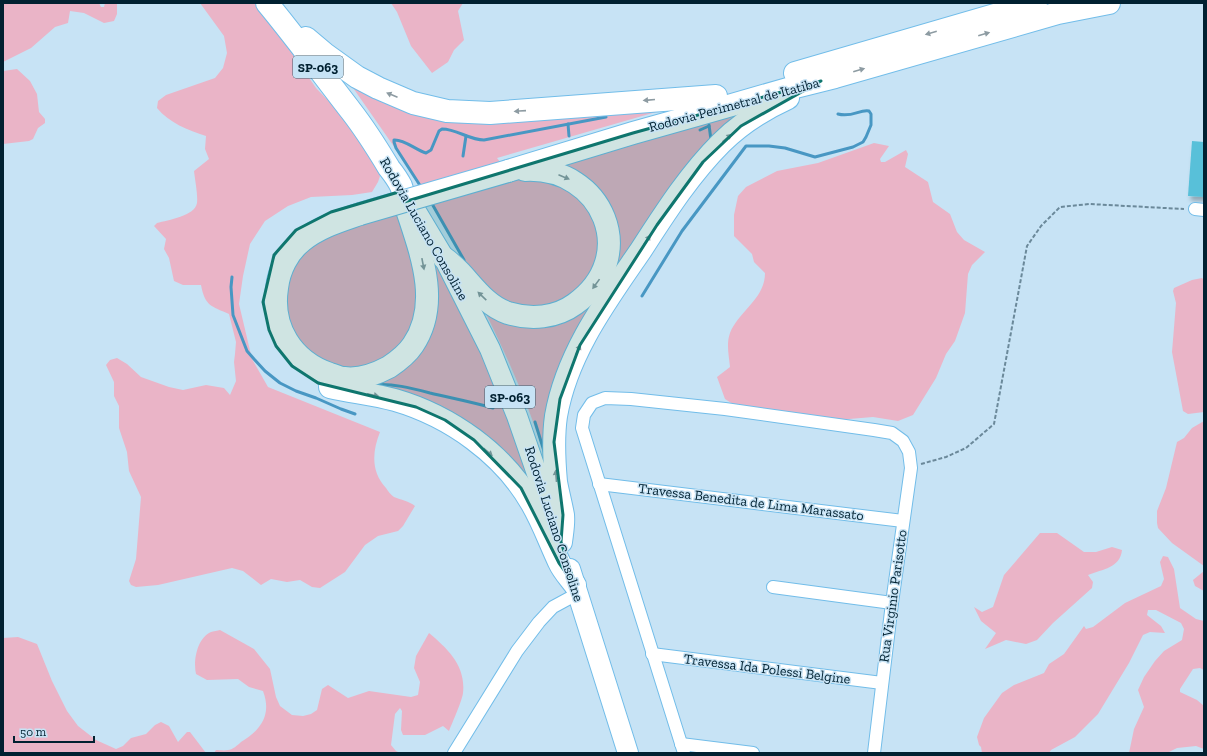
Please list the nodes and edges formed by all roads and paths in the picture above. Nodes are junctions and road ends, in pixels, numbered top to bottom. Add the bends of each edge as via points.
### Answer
1 (267, 3) edge
2 (274, 3) edge
3 (1036, 3) edge
4 (1109, 3) edge
5 (821, 81) junction
6 (716, 96) junction
7 (507, 168) junction
8 (401, 186) junction
9 (357, 209) junction
10 (1199, 209) edge
11 (444, 258) junction
12 (910, 468) junction
13 (599, 484) junction
14 (903, 521) junction
15 (561, 542) junction
16 (773, 587) dead end
17 (576, 589) junction
18 (892, 603) junction
19 (652, 654) junction
20 (882, 683) junction
21 (682, 748) edge
22 (454, 753) edge
23 (628, 753) edge
24 (753, 753) edge
25 (874, 753) edge

1 - 8 highway, Rodovia Luciano Consoline / SP-063 via 367,133
6 -> 2 highway via 490,113 447,111 395,96 357,77 312,43
3 -> 6 highway, Rodovia Perimetral de Itatiba
5 -> 4 highway, Rodovia Perimetral de Itatiba via 1058,13
5 - 7 highway, Rodovia Perimetral de Itatiba
15 -> 5 highway via 563,515 556,481 554,430 565,382 588,331 674,200 703,162 741,126
6 - 7 highway, Rodovia Perimetral de Itatiba via 568,142
7 - 9 highway, Rodovia Perimetral de Itatiba, bridge
7 -> 11 highway via 548,171 564,176 592,197 604,216 608,236 607,261 597,283 586,296 566,310 531,317 508,313 491,304
8 -> 9 highway via 424,263 427,290 424,321 412,346 394,364 369,375 344,378 320,371 296,354 280,328 275,300 278,281 290,253 310,235
8 - 11 main road, Rodovia Luciano Consoline / SP-063
9 -> 17 highway via 321,215 303,224 289,236 274,255 266,280 264,311 268,330 276,346 292,366 318,383 416,407 444,420 474,440 510,473 532,504 559,563
10 - 12 path via 1089,204 1060,207 1041,226 1027,246 994,424 966,448
11 - 15 main road, Rodovia Luciano Consoline / SP-063 via 500,372
12 - 13 street, Rua Virginio Parisotto via 909,452 903,441 892,433 701,406 631,398 605,398 592,403 584,415 582,428
12 - 14 street, Rua Virginio Parisotto
13 - 14 street, Travessa Benedita de Lima Marassato
13 - 19 street
14 - 18 street, Rua Virginio Parisotto
15 - 17 main road, Rodovia Luciano Consoline / SP-063
16 - 18 street
17 - 22 street via 553,607 517,651
17 - 23 main road, Rodovia Luciano Consoline / SP-063
18 - 20 street, Rua Virginio Parisotto
19 - 20 street, Travessa Ida Polessi Belgine
19 - 21 street
20 - 25 street, Rua Virginio Parisotto
21 - 24 street

